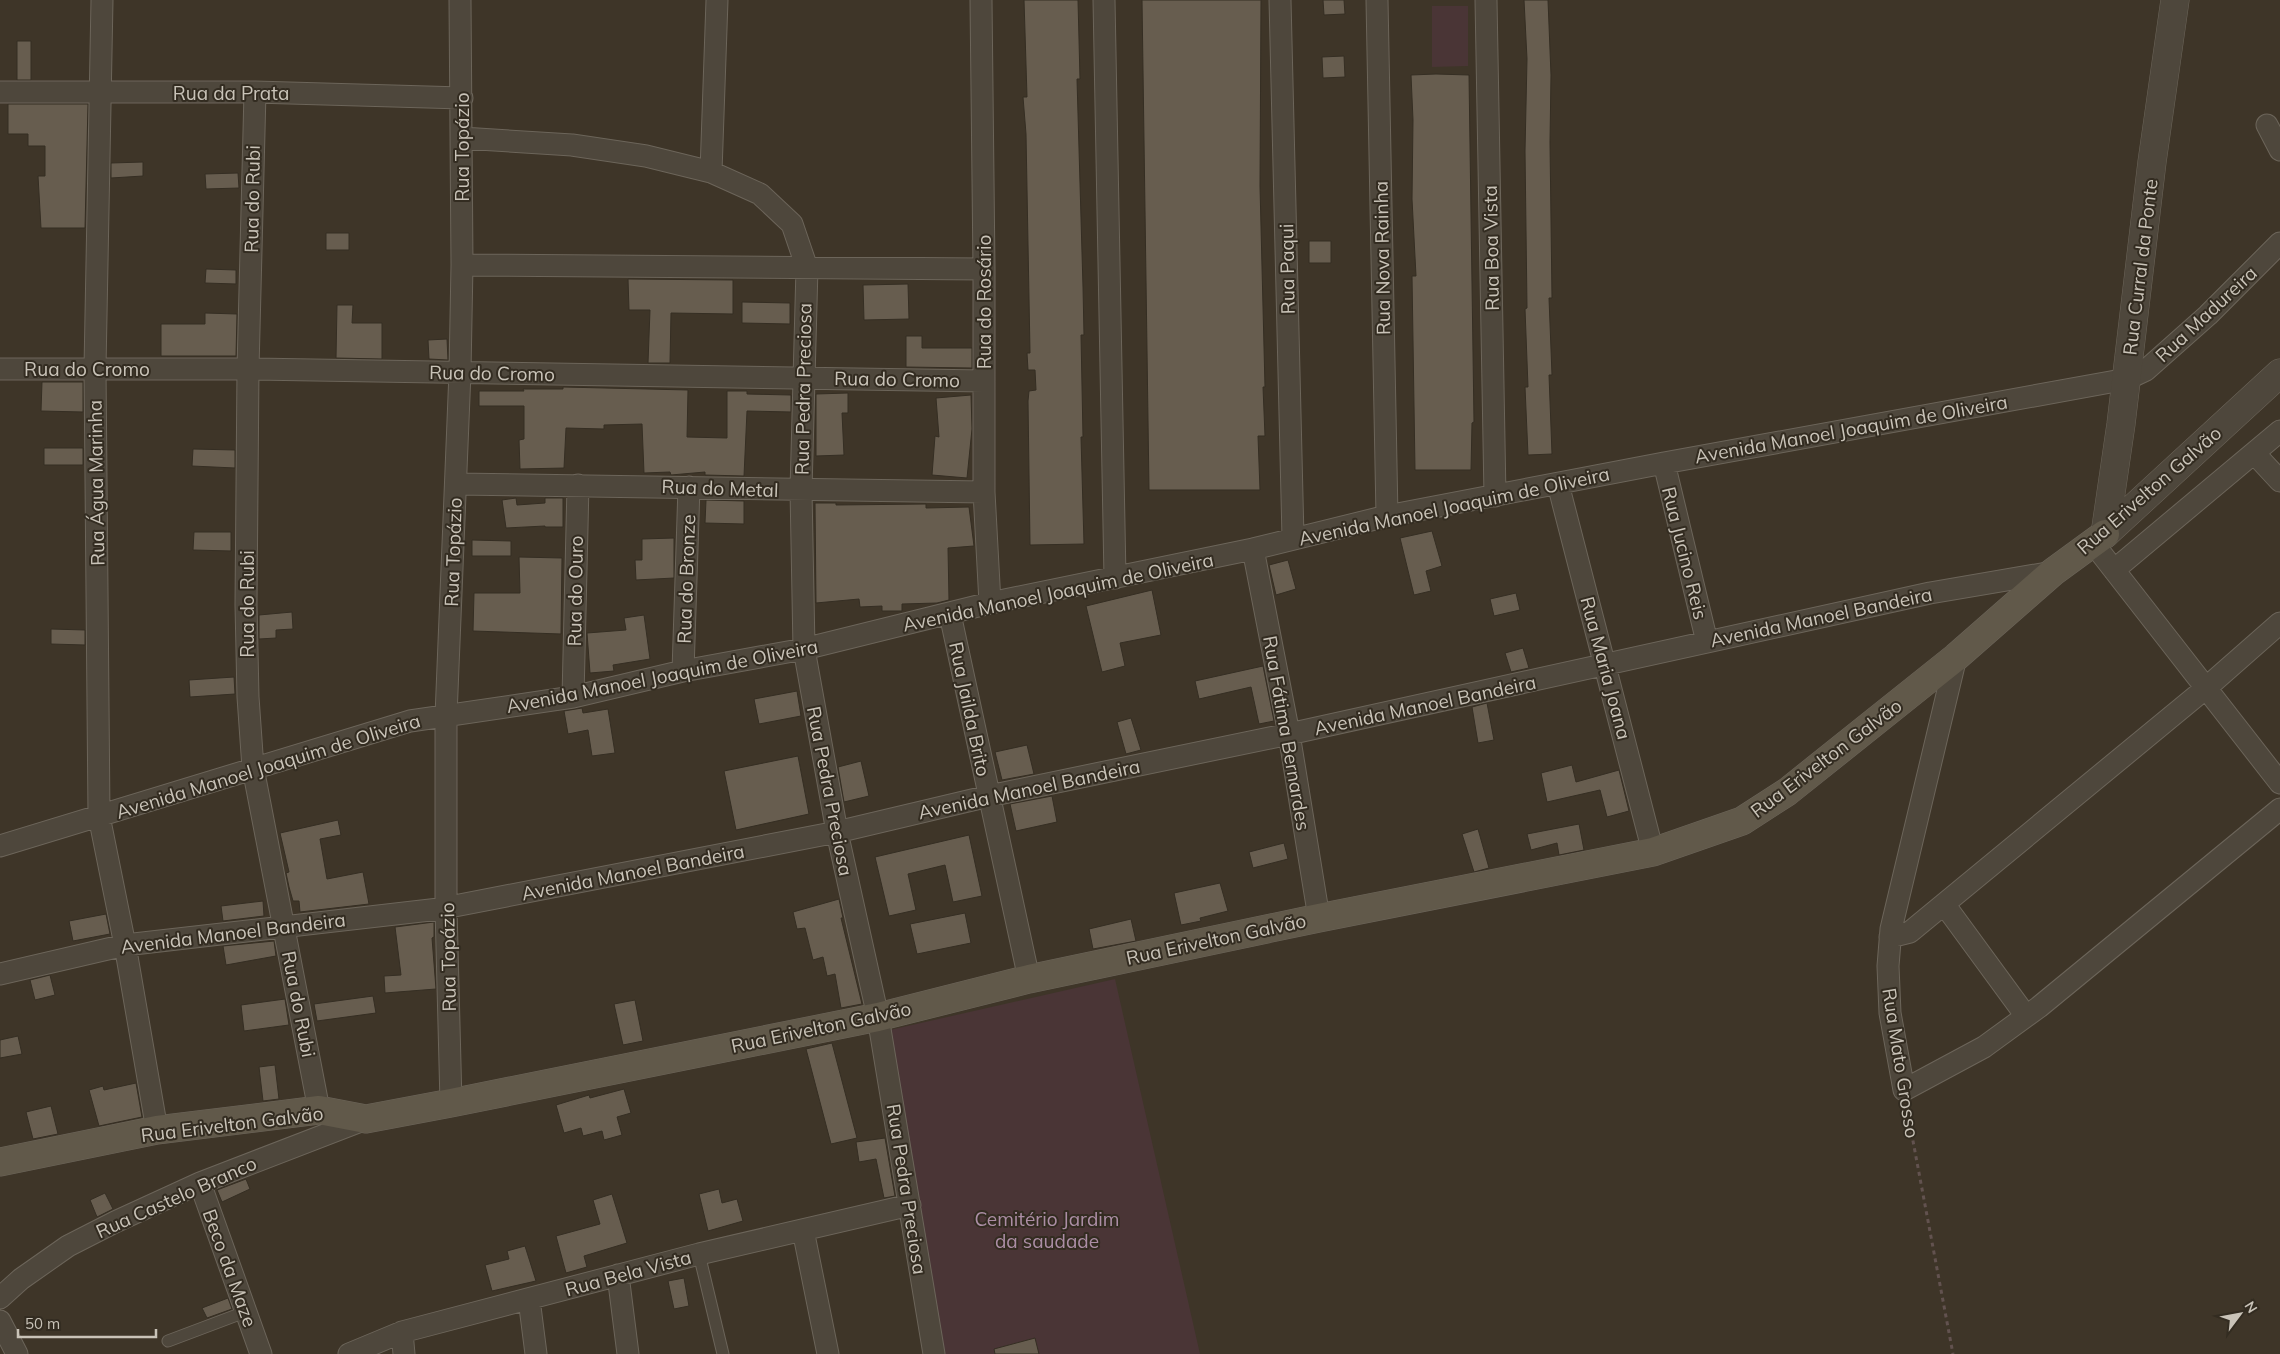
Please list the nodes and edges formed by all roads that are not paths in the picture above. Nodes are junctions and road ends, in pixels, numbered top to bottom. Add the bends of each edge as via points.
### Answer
1 (102, 0) edge
2 (460, 0) edge
3 (717, 0) edge
4 (981, 0) edge
5 (1104, 0) edge
6 (1280, 0) edge
7 (1376, 0) edge
8 (1486, 0) edge
9 (2175, 0) edge
10 (0, 92) edge
11 (255, 92) junction
12 (100, 93) junction
13 (462, 98) junction
14 (2267, 125) dead end
15 (462, 138) junction
16 (2280, 150) edge
17 (711, 172) junction
18 (2280, 243) edge
19 (462, 265) junction
20 (807, 268) junction
21 (984, 269) junction
22 (95, 368) junction
23 (0, 369) edge
24 (248, 369) junction
25 (460, 372) junction
26 (2280, 373) edge
27 (803, 378) junction
28 (2127, 379) junction
29 (984, 381) junction
30 (2280, 431) edge
31 (2254, 453) junction
32 (1664, 463) junction
33 (2280, 481) edge
34 (456, 484) junction
35 (1558, 484) junction
36 (578, 485) junction
37 (689, 486) junction
38 (801, 490) junction
39 (984, 492) junction
40 (1495, 496) junction
41 (1387, 516) junction
42 (1293, 538) junction
43 (2099, 538) junction
44 (1253, 549) junction
45 (2114, 570) junction
46 (2053, 572) junction
47 (1115, 578) junction
48 (990, 604) junction
49 (950, 614) junction
50 (2280, 623) edge
51 (1707, 642) junction
52 (804, 649) junction
53 (1956, 657) junction
54 (1606, 666) junction
55 (684, 671) junction
56 (2206, 688) junction
57 (573, 697) junction
58 (446, 716) junction
59 (1289, 734) junction
60 (253, 768) junction
61 (2280, 783) edge
62 (988, 796) junction
63 (2280, 809) edge
64 (99, 816) junction
65 (837, 832) junction
66 (0, 846) edge
67 (1653, 852) junction
68 (1944, 904) junction
69 (446, 908) junction
70 (1319, 918) junction
71 (284, 926) junction
72 (1890, 937) junction
73 (125, 945) junction
74 (0, 974) edge
75 (1029, 979) junction
76 (2026, 1016) junction
77 (878, 1017) junction
78 (451, 1103) junction
79 (319, 1110) junction
80 (366, 1119) junction
81 (157, 1130) junction
82 (0, 1162) edge
83 (200, 1183) junction
84 (910, 1205) junction
85 (803, 1230) junction
86 (699, 1254) junction
87 (618, 1275) junction
88 (0, 1298) edge
89 (529, 1299) junction
90 (245, 1312) junction
91 (0, 1321) edge
92 (402, 1332) junction
93 (168, 1341) dead end
94 (18, 1354) edge
95 (262, 1354) edge
96 (349, 1354) edge
97 (404, 1354) edge
98 (536, 1354) edge
99 (628, 1354) edge
100 (723, 1354) edge
101 (828, 1354) edge
102 (934, 1354) edge

1 - 12 street, Rua Água Marinha
2 - 13 street, Rua Topázio
3 - 17 street
4 - 21 street, Rua do Rosário
5 - 47 street
6 - 42 street, Rua Paqui
7 - 41 street, Rua Nova Rainha
8 - 40 street, Rua Boa Vista
9 - 28 street, Rua Curral da Ponte
10 - 12 street, Rua da Prata
11 - 12 street, Rua da Prata
11 - 13 street, Rua da Prata
11 - 24 street, Rua do Rubi
12 - 22 street, Rua Água Marinha
13 - 15 street, Rua Topázio
14 - 16 street
15 - 17 street via 572,145 646,156
15 - 19 street, Rua Topázio
17 - 20 street, Rua Pedra Preciosa via 760,194 792,224
18 - 28 street, Rua Madureira via 2146,370
19 - 20 street
19 - 25 street, Rua Topázio
20 - 21 street
20 - 27 street, Rua Pedra Preciosa
21 - 29 street, Rua do Rosário
22 - 23 street, Rua do Cromo
22 - 24 street, Rua do Cromo
22 - 64 street, Rua Água Marinha
24 - 25 street, Rua do Cromo
24 - 60 street, Rua do Rubi via 246,605
25 - 27 street, Rua do Cromo
25 - 34 street, Rua Topázio
26 - 43 street, Rua Erivelton Galvão
27 - 29 street, Rua do Cromo
27 - 38 street, Rua Pedra Preciosa
28 - 32 street, Avenida Manoel Joaquim de Oliveira
28 - 43 street, Rua Curral da Ponte
29 - 39 street, Rua do Rosário
30 - 31 street
31 - 33 street
31 - 45 street
32 - 35 street, Avenida Manoel Joaquim de Oliveira
32 - 51 street, Rua Jucino Reis
34 - 36 street, Rua do Metal
34 - 58 street, Rua Topázio
35 - 40 street, Avenida Manoel Joaquim de Oliveira
35 - 54 street, Rua Maria Joana
36 - 37 street, Rua do Metal
36 - 57 street, Rua do Ouro
37 - 38 street, Rua do Metal
37 - 55 street, Rua do Bronze
38 - 39 street, Rua do Metal
38 - 52 street, Rua Pedra Preciosa
39 - 48 street, Rua do Rosário
40 - 41 street, Avenida Manoel Joaquim de Oliveira
41 - 42 street, Avenida Manoel Joaquim de Oliveira
42 - 44 street, Avenida Manoel Joaquim de Oliveira
43 - 45 street
43 - 46 main road, Rua Erivelton Galvão
44 - 47 street, Avenida Manoel Joaquim de Oliveira
44 - 59 street, Rua Fátima Bernardes
45 - 56 street
46 - 51 street, Avenida Manoel Bandeira via 1930,593
46 - 53 main road, Rua Erivelton Galvão
47 - 48 street, Avenida Manoel Joaquim de Oliveira
48 - 49 street, Avenida Manoel Joaquim de Oliveira
49 - 52 street, Avenida Manoel Joaquim de Oliveira
49 - 62 street, Rua Jailda Brito
50 - 56 street
51 - 54 street, Avenida Manoel Bandeira
52 - 55 street, Avenida Manoel Joaquim de Oliveira
52 - 65 street, Rua Pedra Preciosa
53 - 67 main road, Rua Erivelton Galvão via 1787,792 1750,816
53 - 72 street, Rua Mato Grosso
54 - 59 street, Avenida Manoel Bandeira
54 - 67 street, Rua Maria Joana
55 - 57 street, Avenida Manoel Joaquim de Oliveira
56 - 61 street
56 - 68 street
57 - 58 street, Avenida Manoel Joaquim de Oliveira
58 - 60 street, Avenida Manoel Joaquim de Oliveira via 410,721
58 - 69 street, Rua Topázio
59 - 62 street, Avenida Manoel Bandeira
59 - 70 street, Rua Fátima Bernardes
60 - 64 street, Avenida Manoel Joaquim de Oliveira
60 - 71 street, Rua do Rubi
62 - 65 street, Avenida Manoel Bandeira
62 - 75 street, Rua Jailda Brito
63 - 76 street
64 - 66 street, Avenida Manoel Joaquim de Oliveira
64 - 73 street, Rua Água Marinha
65 - 69 street, Avenida Manoel Bandeira
65 - 77 street, Rua Pedra Preciosa
67 - 70 main road, Rua Erivelton Galvão
68 - 72 street via 1910,932
68 - 76 street
69 - 71 street, Avenida Manoel Bandeira
69 - 78 street, Rua Topázio
70 - 75 main road, Rua Erivelton Galvão
71 - 73 street, Avenida Manoel Bandeira
71 - 79 street, Rua do Rubi
72 - 76 street, Rua Mato Grosso via 1890,1013 1904,1090 1984,1046
73 - 74 street, Avenida Manoel Bandeira
73 - 81 street, Rua Água Marinha
75 - 77 main road, Rua Erivelton Galvão
77 - 78 main road, Rua Erivelton Galvão
77 - 84 street, Rua Pedra Preciosa
78 - 80 main road, Rua Erivelton Galvão
79 - 80 main road, Rua Erivelton Galvão
79 - 81 main road, Rua Erivelton Galvão
80 - 83 street, Rua Castelo Branco
81 - 82 main road, Rua Erivelton Galvão
83 - 88 street, Rua Castelo Branco via 68,1246
83 - 90 street, Beco da Maze
84 - 85 street, Rua Bela Vista
84 - 102 street, Rua Pedra Preciosa
85 - 86 street, Rua Bela Vista
85 - 101 street
86 - 87 street, Rua Bela Vista
86 - 100 lane
87 - 89 street, Rua Bela Vista
87 - 99 street
89 - 92 street, Rua Bela Vista
89 - 98 street
90 - 93 lane
90 - 95 street, Beco da Maze
91 - 94 street
92 - 96 street, Rua Bela Vista
92 - 97 street

